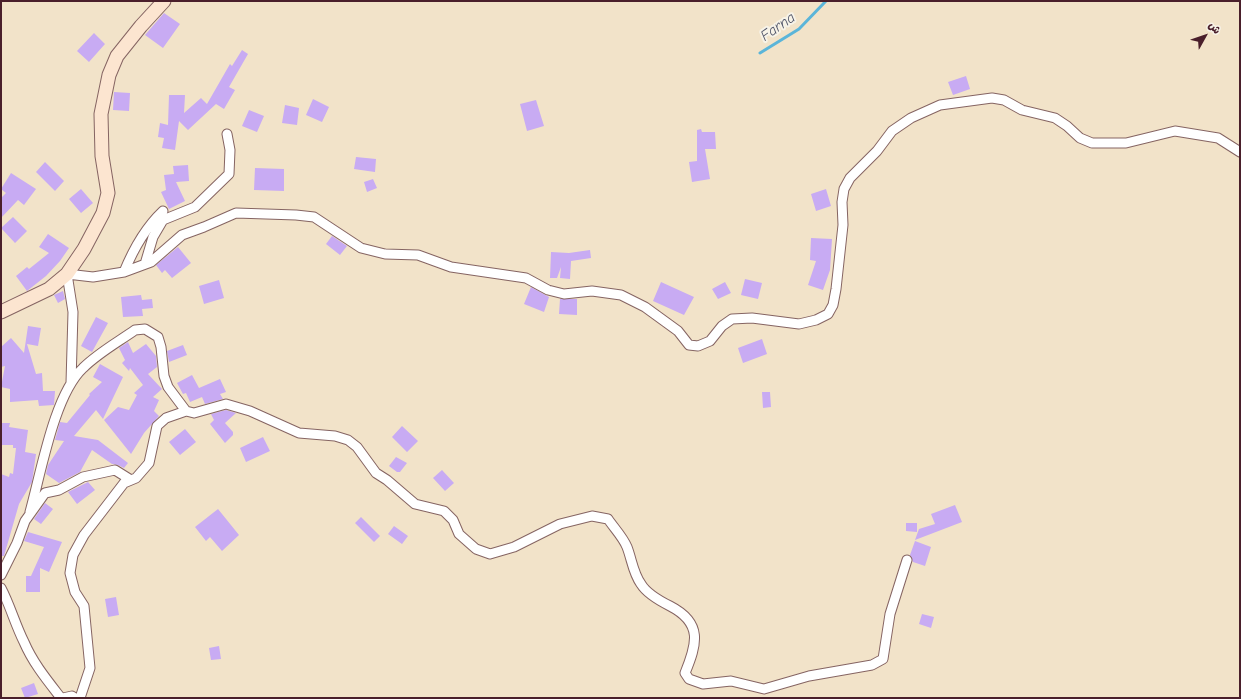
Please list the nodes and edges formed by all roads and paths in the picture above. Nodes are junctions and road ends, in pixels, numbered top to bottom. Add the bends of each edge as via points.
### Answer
1 (164, 1) edge
2 (227, 134) dead end
3 (1240, 152) edge
4 (164, 210) dead end
5 (145, 264) junction
6 (124, 272) junction
7 (68, 274) junction
8 (1, 312) edge
9 (72, 383) junction
10 (186, 411) junction
11 (130, 480) junction
12 (30, 512) junction
13 (907, 560) dead end
14 (1, 575) edge
15 (1, 588) edge
16 (62, 698) edge
17 (75, 698) edge
18 (80, 698) edge

1 - 7 main road via 117,56 110,75 101,114 107,203
2 - 5 street via 230,150 229,174 195,207 163,220 153,236
3 - 5 street via 1218,138 1175,131 1126,143 1092,143 1080,138 1055,118 1022,110 1004,100 992,98 940,105 911,118 892,131 877,151 850,178 844,189 836,289 833,305 828,314 799,324 752,318 732,320 722,326 710,341 698,346 689,344 678,332 645,307 621,295 592,291 564,294 548,290 526,278 450,267 418,255 385,254 361,248 314,217 260,212 236,213 182,235 151,262
4 - 6 street via 143,235
5 - 6 street
6 - 7 street via 93,277
7 - 8 main road via 49,290
7 - 9 street via 73,312
9 - 10 street via 82,368 117,342 135,330 145,329 158,337 168,387
9 - 12 street via 66,391 52,431
10 - 11 street via 166,418 157,426 149,463 136,478
10 - 13 street via 194,413 226,404 250,410 299,433 335,436 348,440 357,447 376,473 415,504 444,511 453,520 459,534 476,549 490,554 514,547 560,524 592,516 608,519 627,546 633,571 642,586 691,622 696,638 693,655 685,673 689,679 703,684 731,681 764,689 809,676 872,665 883,659 890,614
11 - 12 street via 115,470 83,476 59,490 45,493
11 - 18 street via 124,483 104,509 73,555 70,573 75,592 84,606 90,668
12 - 14 street
15 - 16 street via 39,670
16 - 17 street

